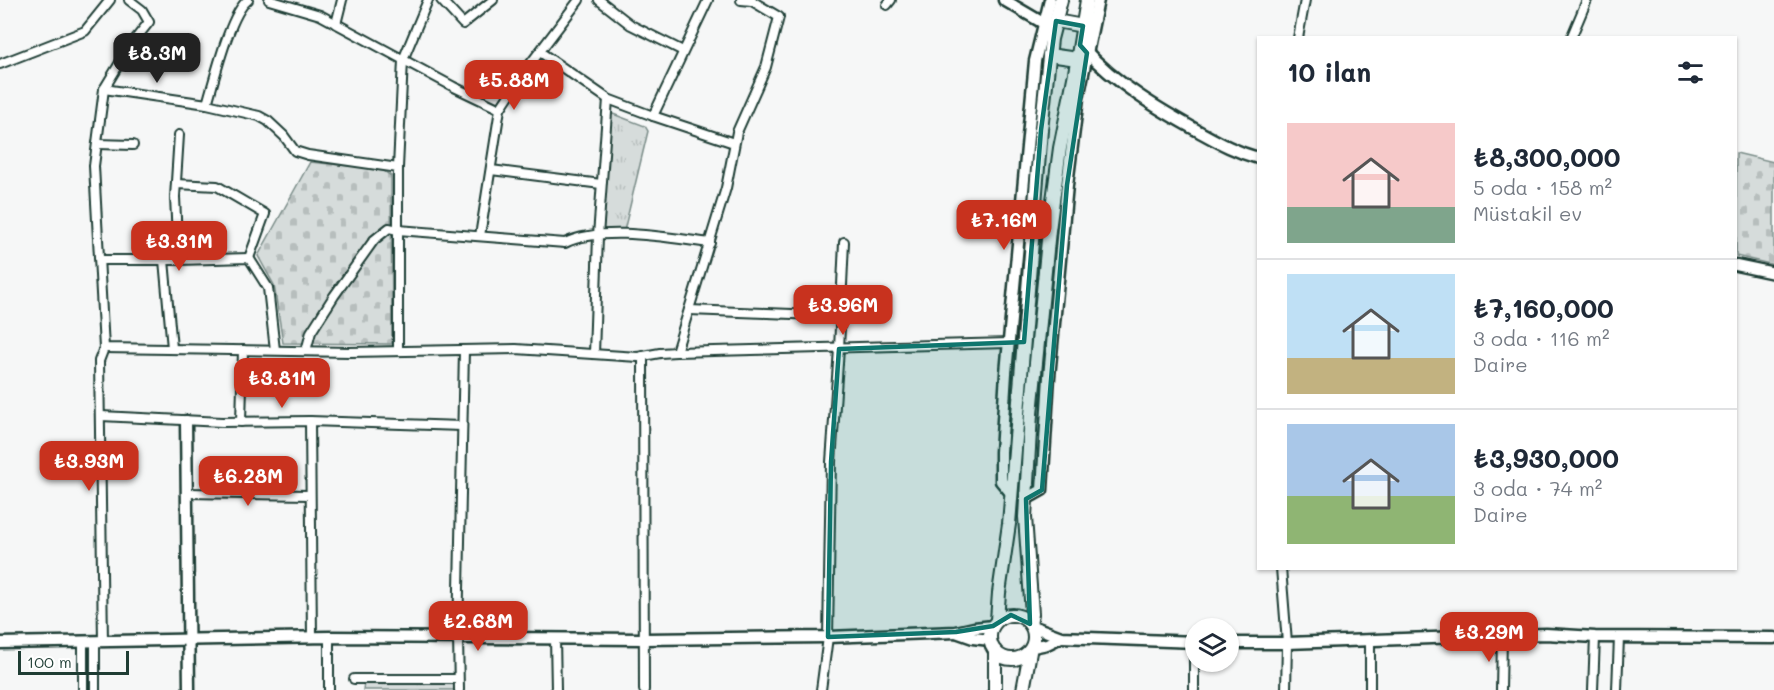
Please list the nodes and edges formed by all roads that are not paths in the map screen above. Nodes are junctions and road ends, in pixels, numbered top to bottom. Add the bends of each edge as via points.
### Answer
1 (110, 0) edge
2 (129, 0) edge
3 (248, 0) edge
4 (269, 0) edge
5 (342, 0) edge
6 (428, 0) edge
7 (441, 0) edge
8 (493, 0) edge
9 (579, 0) edge
10 (599, 0) edge
11 (708, 0) edge
12 (741, 0) edge
13 (1004, 0) edge
14 (1050, 0) edge
15 (1061, 0) edge
16 (1087, 0) edge
17 (1098, 0) edge
18 (1305, 0) edge
19 (1587, 0) edge
20 (752, 1) edge
21 (336, 24) junction
22 (1051, 24) junction
23 (1083, 26) junction
24 (1298, 36) edge
25 (1572, 36) edge
26 (683, 51) junction
27 (540, 52) junction
28 (1082, 52) junction
29 (1050, 55) junction
30 (403, 60) junction
31 (0, 64) edge
32 (104, 89) junction
33 (608, 99) junction
34 (207, 104) junction
35 (500, 109) junction
36 (653, 116) junction
37 (179, 135) dead end
38 (734, 143) junction
39 (97, 144) junction
40 (133, 146) dead end
41 (1257, 158) edge
42 (398, 168) junction
43 (491, 170) junction
44 (176, 184) junction
45 (602, 184) junction
46 (398, 230) junction
47 (480, 236) junction
48 (598, 236) junction
49 (844, 242) dead end
50 (710, 243) junction
51 (249, 258) junction
52 (100, 260) junction
53 (164, 260) junction
54 (178, 260) junction
55 (1737, 265) edge
56 (1774, 273) edge
57 (689, 310) junction
58 (841, 316) junction
59 (1009, 343) junction
60 (104, 348) junction
61 (172, 348) junction
62 (839, 348) junction
63 (243, 350) junction
64 (275, 350) junction
65 (464, 350) junction
66 (306, 351) junction
67 (398, 351) junction
68 (676, 352) junction
69 (594, 354) junction
70 (643, 356) junction
71 (100, 416) junction
72 (186, 421) junction
73 (241, 422) junction
74 (309, 422) junction
75 (462, 426) junction
76 (186, 493) junction
77 (1011, 493) junction
78 (310, 495) junction
79 (1281, 570) edge
80 (995, 623) junction
81 (1031, 625) junction
82 (956, 632) junction
83 (1595, 636) junction
84 (329, 637) junction
85 (828, 637) junction
86 (1061, 637) junction
87 (1502, 637) junction
88 (1619, 637) junction
89 (312, 638) junction
90 (458, 638) junction
91 (555, 638) junction
92 (1774, 638) edge
93 (644, 639) junction
94 (188, 640) junction
95 (83, 641) junction
96 (99, 641) junction
97 (1370, 641) junction
98 (1185, 642) edge
99 (0, 643) edge
100 (1239, 643) edge
101 (1287, 643) junction
102 (993, 646) junction
103 (1031, 649) junction
104 (1194, 672) edge
105 (354, 679) dead end
106 (458, 679) junction
107 (83, 690) edge
108 (95, 690) edge
109 (189, 690) edge
110 (329, 690) edge
111 (459, 690) edge
112 (556, 690) edge
113 (644, 690) edge
114 (821, 690) edge
115 (995, 690) edge
116 (1023, 690) edge
117 (1194, 690) edge
118 (1286, 690) edge
119 (1370, 690) edge
120 (1501, 690) edge
121 (1593, 690) edge
122 (1617, 690) edge

1 - 31 street via 85,31
2 - 32 street via 149,22
3 - 34 street via 241,6 230,33
4 - 21 street via 320,15
5 - 21 street
6 - 30 street
7 - 8 street via 464,24
9 - 27 street
10 - 26 street via 631,25
11 - 26 street
12 - 20 street
13 - 22 street
14 - 22 street
15 - 22 main road
16 - 23 main road
17 - 28 street
18 - 24 street
19 - 25 street
20 - 38 street via 779,16 766,67
21 - 30 street
22 - 23 main road
22 - 29 main road
22 - 59 street via 1035,61
23 - 28 main road
26 - 36 street
27 - 33 street
27 - 35 street
28 - 29 main road
28 - 41 street via 1164,112 1240,153
28 - 81 main road via 1060,148 1031,414 1025,517
29 - 77 main road
30 - 35 street
30 - 42 street
32 - 34 street
32 - 39 street
33 - 36 street
33 - 45 street
34 - 42 street via 259,116 284,136 295,151
35 - 43 street
36 - 38 street
37 - 44 street
38 - 50 street
39 - 40 street
39 - 52 street via 94,166
42 - 46 street
43 - 45 street
43 - 47 street
44 - 51 street via 217,186 265,214
44 - 54 street
45 - 48 street
46 - 47 street
46 - 66 street via 388,228 374,240 310,332
46 - 67 street
47 - 48 street via 565,243
48 - 50 street via 628,233
48 - 69 street
49 - 58 street
50 - 57 street
51 - 54 street
51 - 64 street via 268,288
52 - 53 street
52 - 60 street
53 - 54 street
53 - 61 street
55 - 56 street
57 - 58 street
57 - 68 street
58 - 62 street
59 - 62 street
59 - 77 street via 1001,481
60 - 61 street
60 - 71 street via 99,361
61 - 63 street
62 - 68 street
62 - 85 street via 831,462
63 - 64 street
63 - 73 street
64 - 66 street
65 - 67 street
65 - 69 street
65 - 75 street
66 - 67 street
68 - 70 street
69 - 70 street
70 - 93 street
71 - 72 street
71 - 96 street
72 - 73 street
72 - 76 street
73 - 74 street
74 - 75 street
74 - 78 street
75 - 90 street
76 - 78 street
76 - 94 street
77 - 80 main road
78 - 89 street
79 - 101 street
80 - 81 main road via 1011,615
80 - 82 street
80 - 102 main road
81 - 86 street
81 - 103 main road via 1035,637
82 - 85 street
82 - 102 street
83 - 87 street
83 - 88 street
83 - 121 street
84 - 89 street
84 - 90 street
84 - 110 street
85 - 93 street
85 - 114 street
86 - 98 street
86 - 103 street
87 - 97 street
87 - 120 street
88 - 92 street
88 - 122 street
89 - 94 street
90 - 91 street
90 - 106 street
91 - 93 street
91 - 112 street
93 - 113 street
94 - 96 street
94 - 109 street
95 - 96 street
95 - 99 street
95 - 107 street
96 - 108 street
97 - 101 street
97 - 119 street
100 - 101 street
101 - 118 street
102 - 103 main road via 1000,656 1012,660
102 - 115 main road
103 - 116 main road
104 - 117 street
105 - 106 street
106 - 111 street

